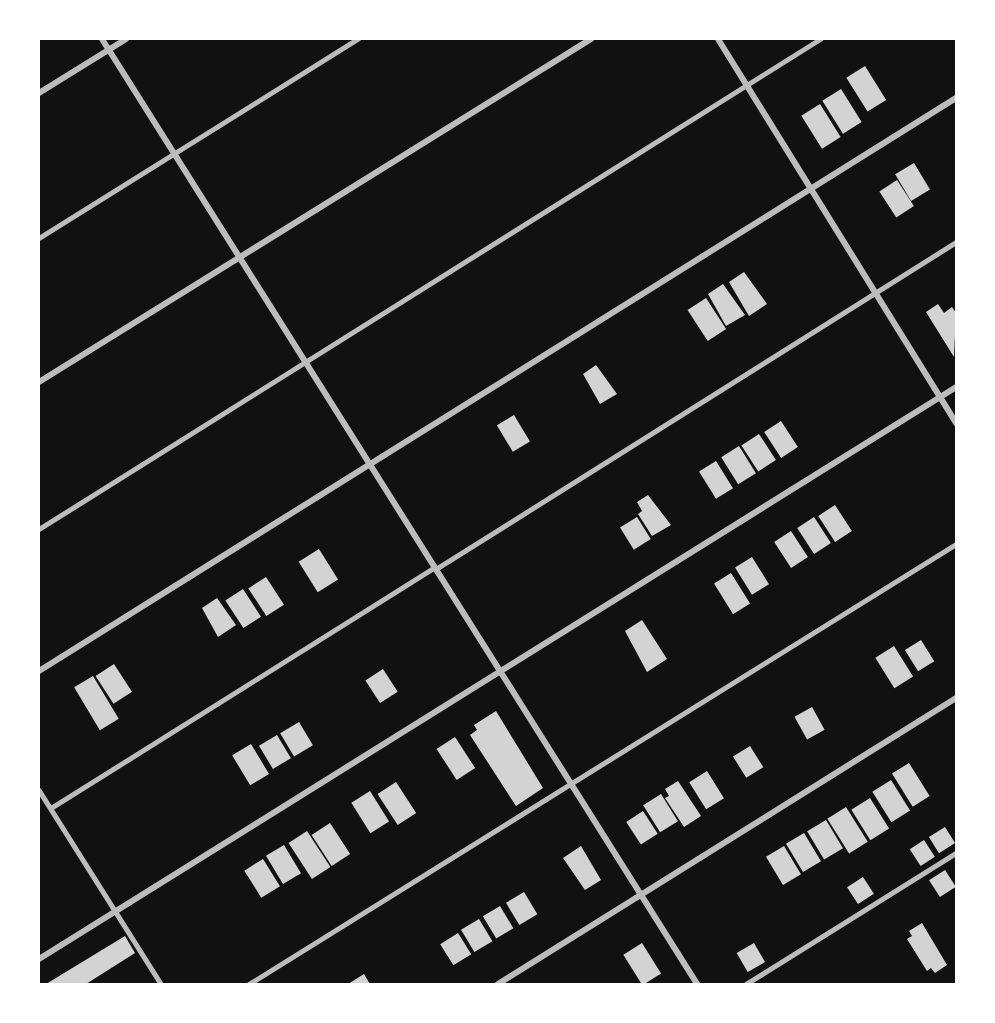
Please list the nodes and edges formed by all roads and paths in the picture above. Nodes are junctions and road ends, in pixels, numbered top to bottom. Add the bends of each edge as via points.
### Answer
1 (102, 39) edge
2 (126, 39) edge
3 (358, 39) edge
4 (591, 39) edge
5 (718, 39) edge
6 (820, 39) edge
7 (108, 50) junction
8 (747, 85) junction
9 (39, 93) edge
10 (956, 99) edge
11 (174, 153) junction
12 (810, 190) junction
13 (39, 238) edge
14 (956, 242) edge
15 (239, 257) junction
16 (874, 293) junction
17 (304, 361) junction
18 (39, 382) edge
19 (956, 387) edge
20 (940, 398) junction
21 (956, 423) edge
22 (370, 464) junction
23 (39, 529) edge
24 (956, 544) edge
25 (436, 568) junction
26 (39, 671) edge
27 (501, 672) junction
28 (956, 698) edge
29 (571, 783) junction
30 (39, 790) edge
31 (51, 808) junction
32 (956, 853) edge
33 (640, 895) junction
34 (116, 911) junction
35 (39, 959) edge
36 (161, 984) edge
37 (249, 984) edge
38 (498, 984) edge
39 (698, 984) edge
40 (746, 984) edge

1 - 7 street
2 - 7 street
3 - 11 lane
4 - 15 street
5 - 8 street
6 - 8 lane
7 - 9 street
7 - 11 street
8 - 12 street
8 - 17 lane
10 - 12 street
11 - 13 lane
11 - 15 street
12 - 16 street
12 - 22 street
14 - 16 lane
15 - 17 street
15 - 18 street
16 - 20 street
16 - 25 lane
17 - 22 street
17 - 23 lane
19 - 20 street
20 - 21 street
20 - 27 street
22 - 25 street
22 - 26 street
24 - 29 lane
25 - 27 street
25 - 31 lane
27 - 29 street
27 - 34 street
28 - 33 street
29 - 33 street
29 - 37 lane
30 - 31 lane
31 - 34 lane
32 - 40 lane
33 - 38 street
33 - 39 street
34 - 35 street
34 - 36 lane

